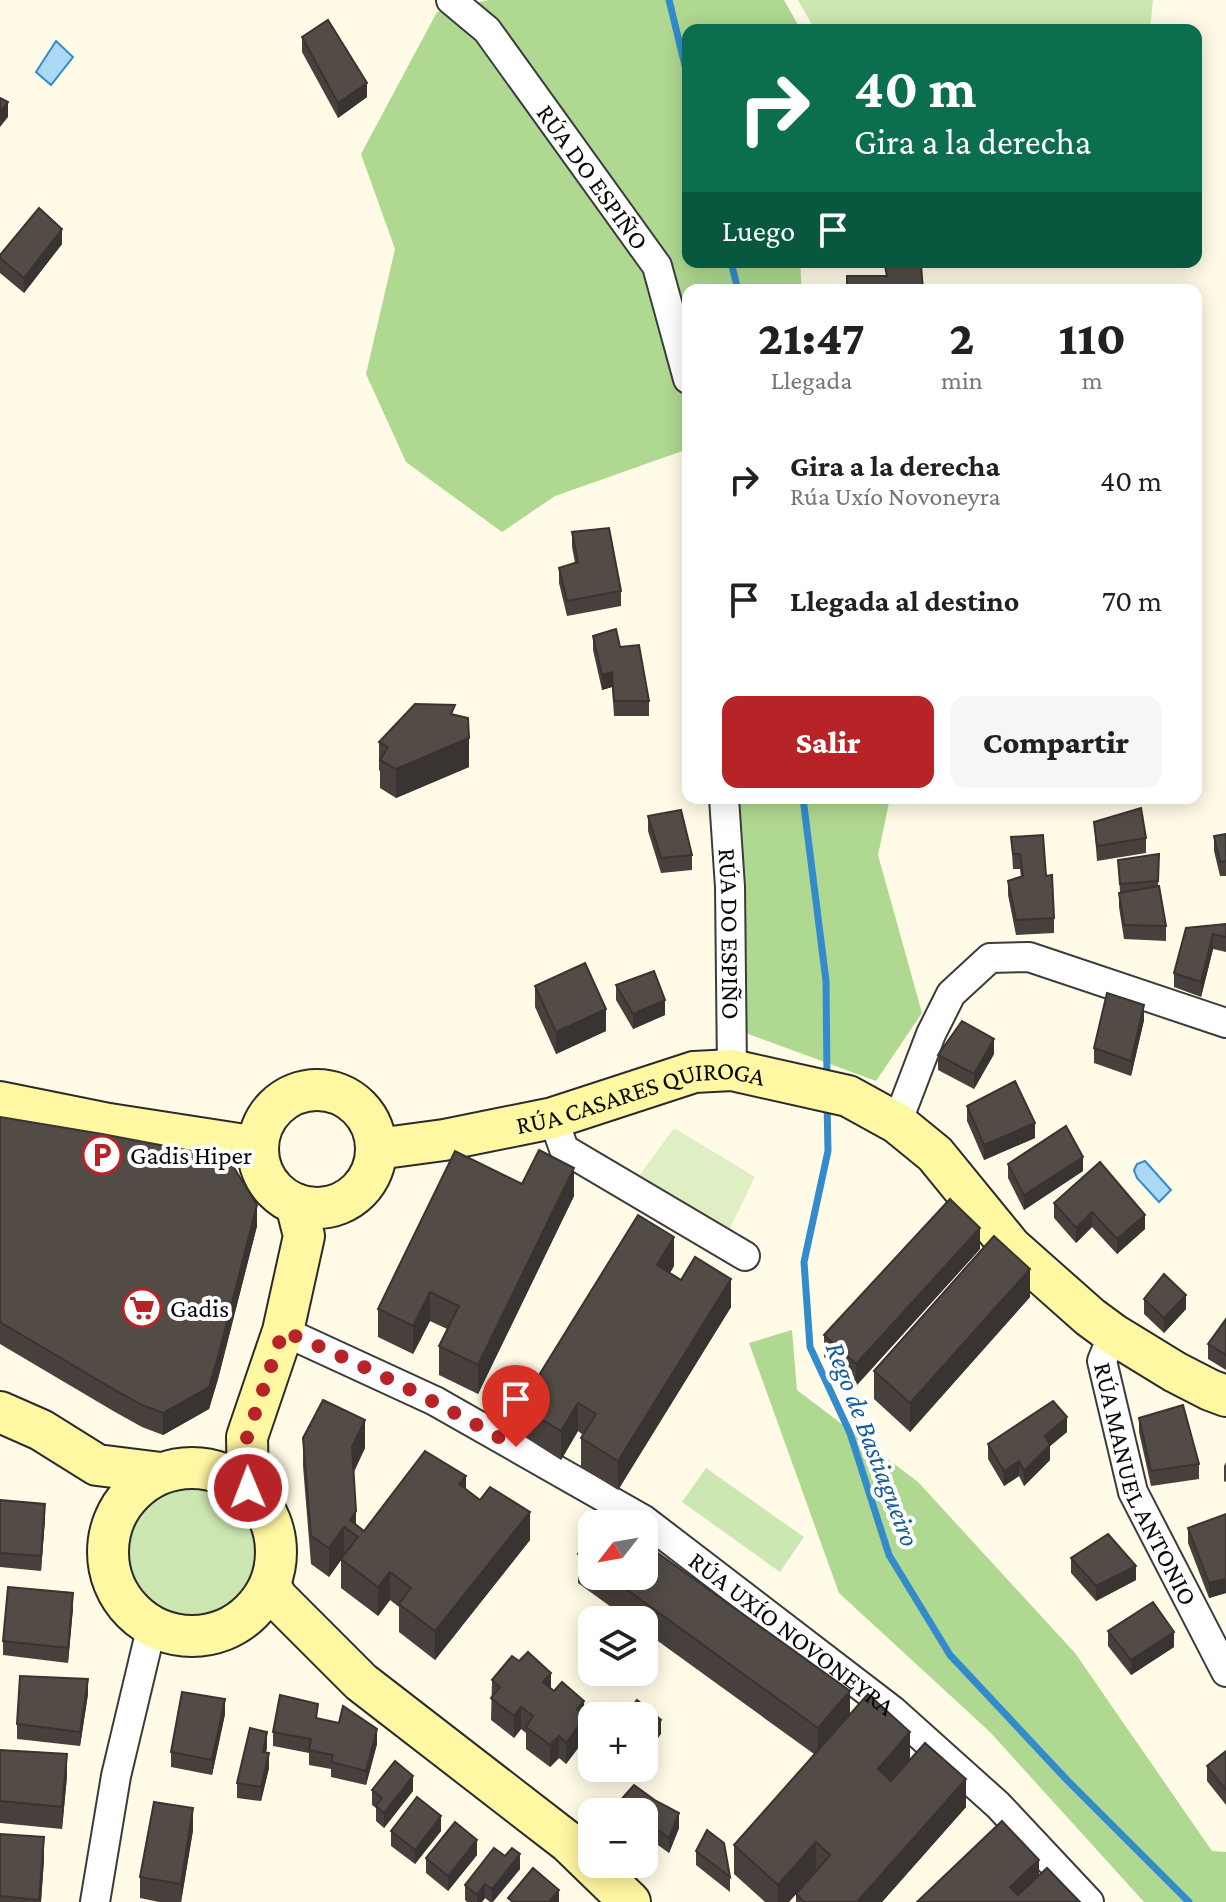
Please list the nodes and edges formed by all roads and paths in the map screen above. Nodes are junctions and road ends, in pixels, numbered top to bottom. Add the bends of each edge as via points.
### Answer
1 (451, 0) edge
2 (682, 357) edge
3 (724, 804) edge
4 (1226, 1021) edge
5 (732, 1070) junction
6 (0, 1102) edge
7 (553, 1118) junction
8 (897, 1123) junction
9 (258, 1147) junction
10 (377, 1149) junction
11 (309, 1216) junction
12 (745, 1256) dead end
13 (283, 1331) junction
14 (1113, 1334) junction
15 (1226, 1396) edge
16 (0, 1413) edge
17 (247, 1437) junction
18 (200, 1468) junction
19 (161, 1473) junction
20 (248, 1488) junction
21 (114, 1520) junction
22 (270, 1585) junction
23 (152, 1625) junction
24 (213, 1633) junction
25 (1226, 1672) edge
26 (361, 1682) junction
27 (95, 1902) edge
28 (630, 1902) edge
29 (1089, 1902) edge

1 - 2 street, RÚA DO ESPIÑO via 487,30 657,266
3 - 5 street, RÚA DO ESPIÑO
4 - 8 street via 1029,957 990,958 951,994
5 - 7 street, RÚA CASARES QUIROGA via 694,1072
5 - 8 street, RÚA CASARES QUIROGA via 848,1096
6 - 9 street
7 - 10 street, RÚA CASARES QUIROGA
7 - 12 street via 564,1149
8 - 14 street, RÚA CASARES QUIROGA via 935,1154 1011,1247
9 - 10 street via 270,1113 283,1100 318,1089 336,1092 366,1114
9 - 11 street via 268,1181
10 - 11 street via 363,1187
11 - 13 street
13 - 17 street
13 - 29 street, RÚA UXÍO NOVONEYRA via 435,1401 644,1520 892,1710 998,1805
14 - 15 street, RÚA CASARES QUIROGA
14 - 25 street, RÚA MANUEL ANTONIO via 1102,1361 1133,1492
16 - 19 street via 41,1430 97,1465
16 - 21 street via 105,1502
17 - 18 street
17 - 20 street
18 - 19 street
18 - 20 street via 225,1474
19 - 21 street via 125,1500
20 - 22 street via 274,1533
21 - 23 street via 111,1573 128,1605
22 - 24 street via 247,1616
22 - 26 street
23 - 24 street via 180,1634
23 - 27 street via 116,1776
24 - 26 street via 250,1631 284,1639
26 - 28 street via 568,1842

